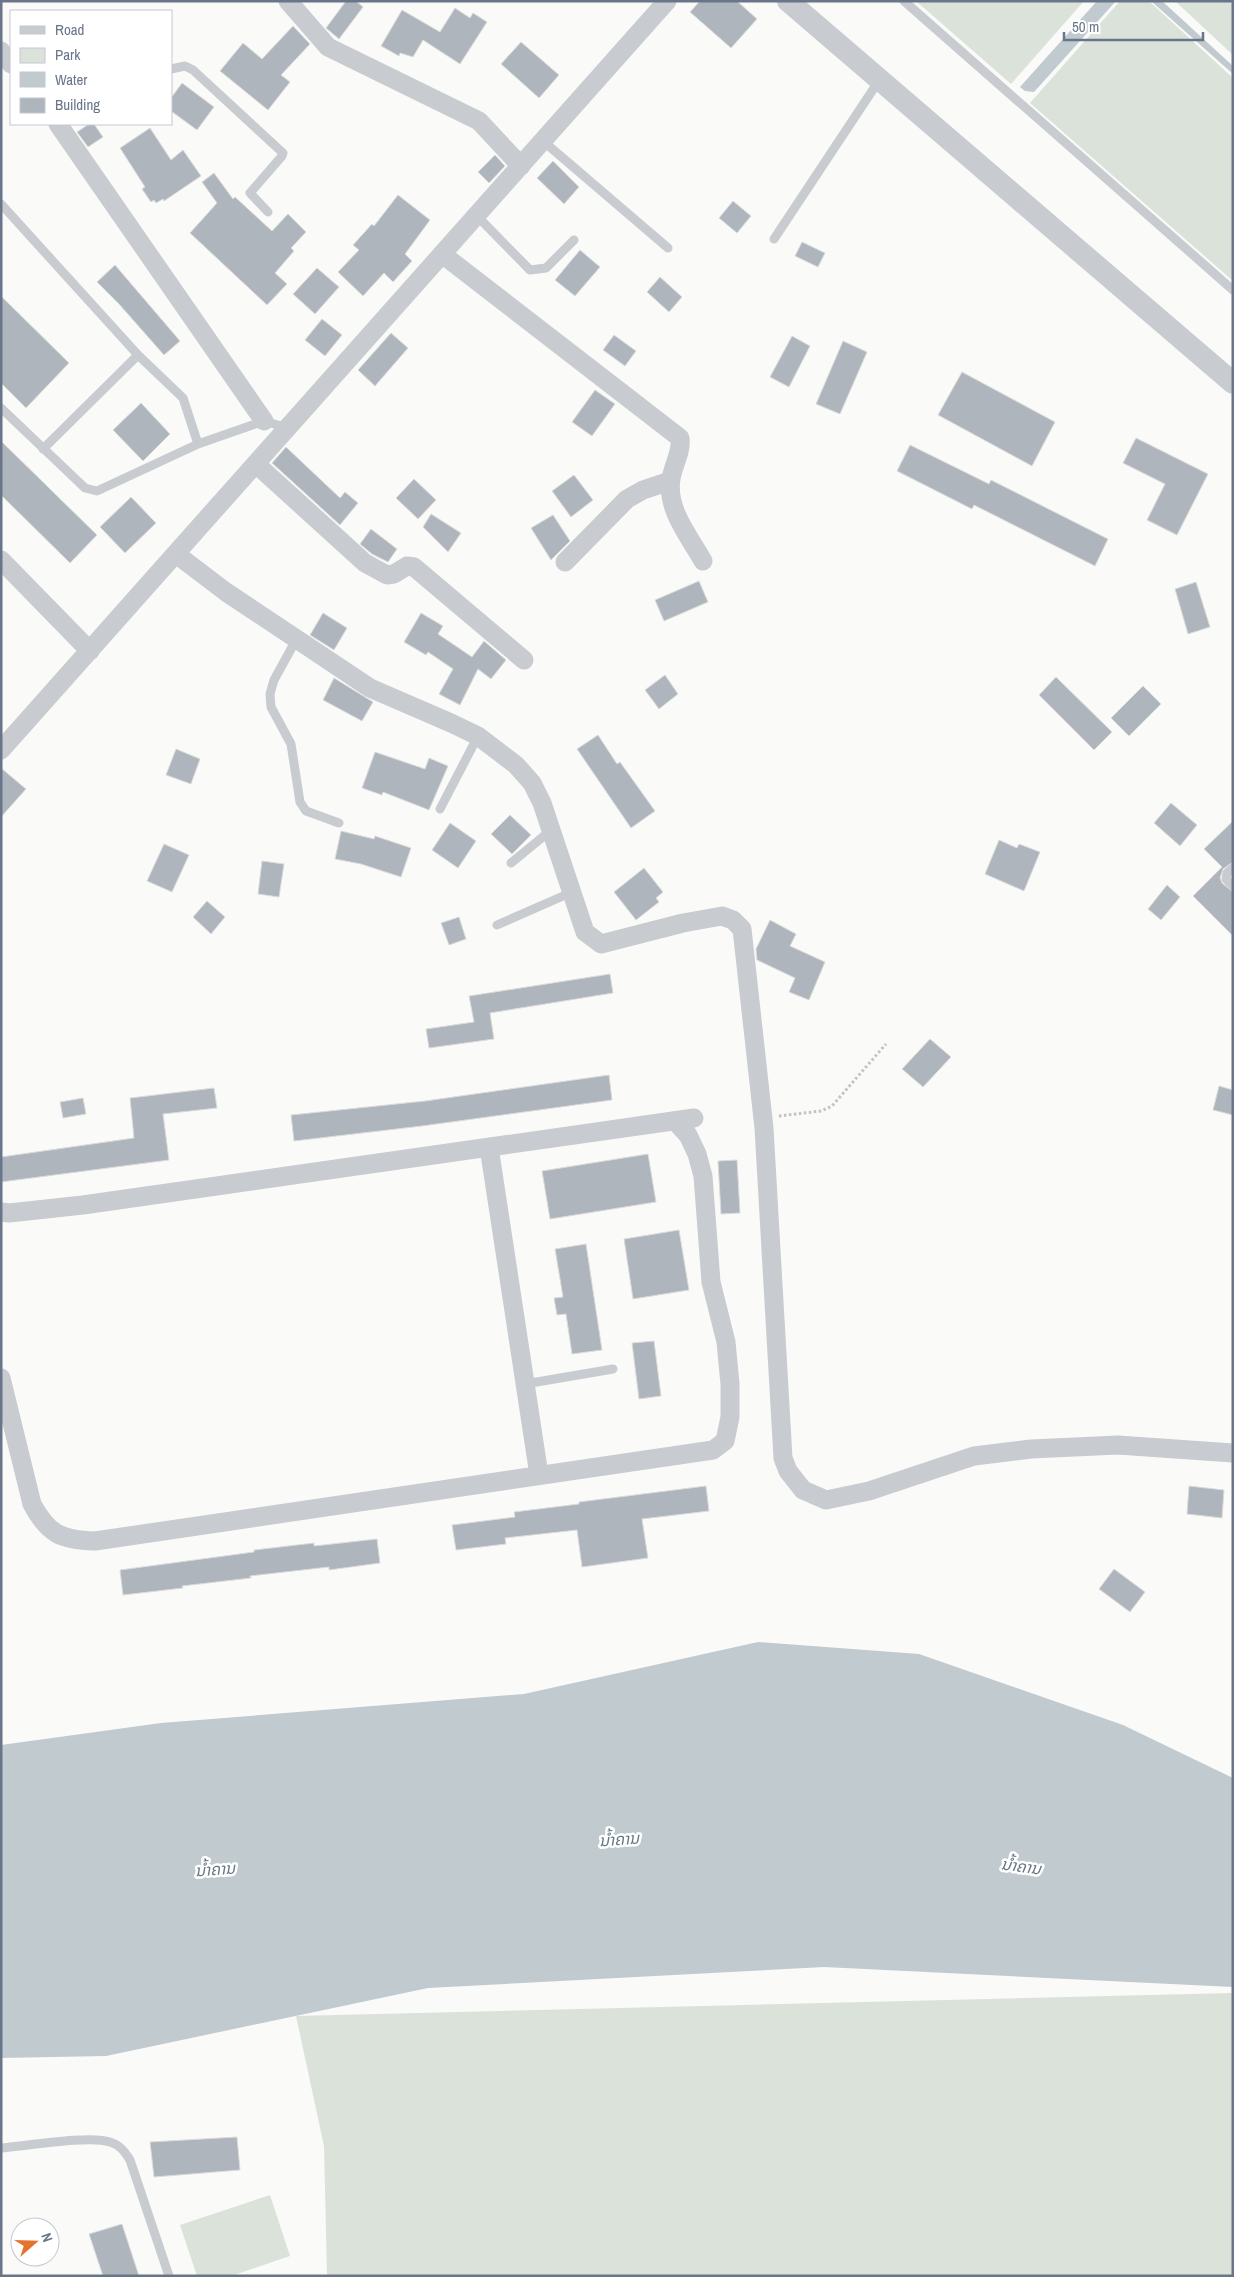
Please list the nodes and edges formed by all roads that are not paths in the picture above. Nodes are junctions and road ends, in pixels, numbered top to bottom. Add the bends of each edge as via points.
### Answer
1 (288, 1) edge
2 (667, 1) edge
3 (788, 1) edge
4 (904, 1) edge
5 (1, 51) edge
6 (10, 63) edge
7 (172, 68) edge
8 (880, 80) junction
9 (65, 126) edge
10 (543, 141) junction
11 (521, 166) junction
12 (1, 204) edge
13 (268, 212) dead end
14 (477, 216) junction
15 (774, 239) dead end
16 (574, 240) dead end
17 (668, 248) dead end
18 (442, 254) junction
19 (1233, 290) edge
20 (138, 355) junction
21 (1233, 383) edge
22 (1, 408) edge
23 (264, 421) junction
24 (288, 428) junction
25 (198, 444) junction
26 (43, 449) junction
27 (256, 464) junction
28 (670, 481) junction
29 (176, 554) junction
30 (1, 560) edge
31 (702, 561) dead end
32 (565, 562) dead end
33 (296, 640) junction
34 (90, 651) junction
35 (524, 660) dead end
36 (478, 736) junction
37 (1, 750) edge
38 (440, 809) dead end
39 (339, 823) dead end
40 (550, 831) junction
41 (511, 863) dead end
42 (1233, 868) edge
43 (1233, 886) edge
44 (570, 893) junction
45 (497, 925) dead end
46 (694, 1118) dead end
47 (675, 1121) junction
48 (489, 1148) junction
49 (1, 1212) edge
50 (613, 1369) dead end
51 (1, 1378) edge
52 (525, 1384) junction
53 (1233, 1453) edge
54 (539, 1476) junction
55 (1, 2148) edge
56 (169, 2276) edge

1 - 11 street via 328,47 479,121
2 - 10 street
3 - 8 street
4 - 19 lane
5 - 6 street
7 - 13 lane via 185,66 193,70 283,153 250,192
8 - 15 lane
8 - 21 street
9 - 23 street
10 - 11 street
10 - 17 lane
11 - 14 street
12 - 20 lane
14 - 16 lane via 530,270 546,268
14 - 18 street
18 - 24 street
18 - 28 street via 674,432 680,438 681,447
20 - 25 lane via 183,398
20 - 26 lane
22 - 26 lane
23 - 24 lane
23 - 25 lane
24 - 27 street
25 - 26 lane via 97,491 85,488
27 - 29 street
27 - 35 street via 365,563 387,575 407,566 414,567
28 - 31 street via 673,508
28 - 32 street via 627,499
29 - 33 street
29 - 34 street
30 - 34 street
33 - 36 street via 370,688
33 - 39 lane via 274,680 271,707 290,744 300,802 306,811
34 - 37 street
36 - 38 lane
36 - 40 street via 516,765 532,783
40 - 41 lane
40 - 44 street
42 - 43 lane via 1226,879
44 - 45 lane
44 - 53 street via 585,932 601,944 722,916 733,920 742,929 763,1118 783,1458 788,1471 803,1490 826,1500 869,1491 974,1456 1031,1449 1118,1444
46 - 47 street
47 - 48 street
47 - 54 street via 688,1134 703,1176 711,1282 726,1342 730,1384 730,1417 725,1441 713,1450
48 - 49 street via 83,1205
48 - 52 street
50 - 52 lane
51 - 54 street via 32,1504 41,1521 57,1535 74,1540 95,1541
52 - 54 street
55 - 56 lane via 92,2139 122,2148 130,2160

